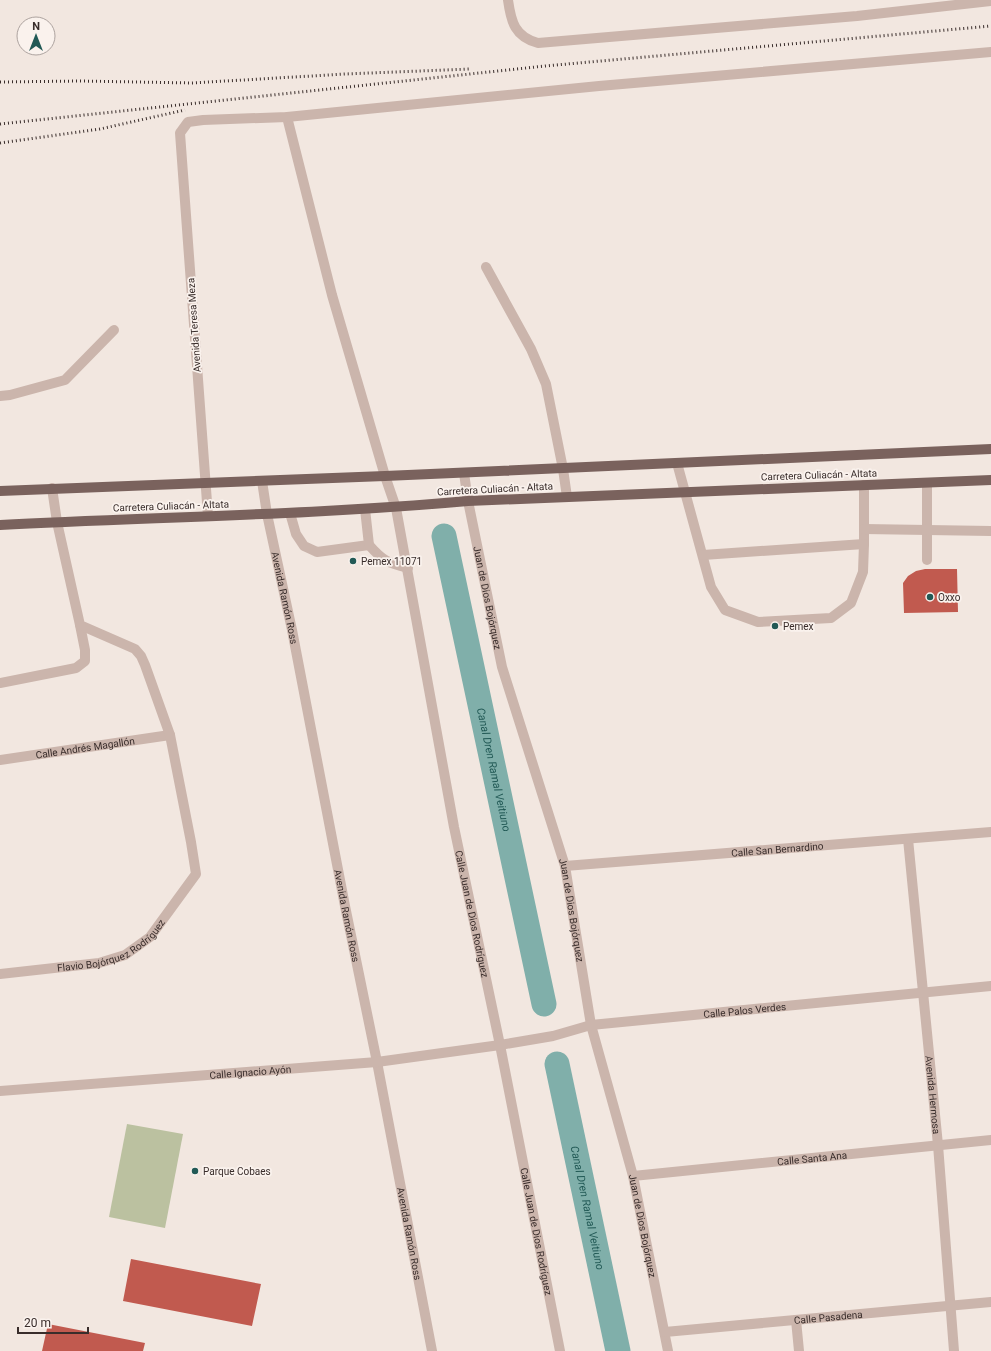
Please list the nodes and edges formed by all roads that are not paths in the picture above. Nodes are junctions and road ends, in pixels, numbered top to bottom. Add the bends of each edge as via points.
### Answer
1 (508, 0) edge
2 (991, 1) edge
3 (991, 52) edge
4 (287, 117) junction
5 (486, 267) dead end
6 (114, 330) dead end
7 (0, 396) edge
8 (991, 449) edge
9 (677, 463) junction
10 (563, 469) junction
11 (464, 473) junction
12 (385, 476) junction
13 (991, 480) edge
14 (262, 481) junction
15 (206, 483) junction
16 (927, 483) junction
17 (864, 485) junction
18 (52, 488) junction
19 (0, 491) edge
20 (685, 493) junction
21 (567, 497) junction
22 (468, 501) junction
23 (396, 508) junction
24 (365, 509) junction
25 (290, 513) junction
26 (267, 514) junction
27 (208, 516) junction
28 (56, 522) junction
29 (0, 525) edge
30 (864, 529) junction
31 (927, 529) junction
32 (991, 531) edge
33 (864, 544) junction
34 (369, 545) junction
35 (703, 555) junction
36 (927, 560) dead end
37 (408, 568) junction
38 (80, 625) junction
39 (0, 683) edge
40 (170, 735) junction
41 (0, 760) edge
42 (991, 832) edge
43 (908, 839) junction
44 (565, 866) junction
45 (0, 974) edge
46 (991, 986) edge
47 (924, 993) junction
48 (591, 1025) junction
49 (500, 1045) junction
50 (377, 1062) junction
51 (0, 1091) edge
52 (991, 1140) edge
53 (938, 1145) junction
54 (633, 1176) junction
55 (991, 1302) edge
56 (950, 1306) junction
57 (796, 1320) junction
58 (665, 1332) junction
59 (432, 1351) edge
60 (560, 1351) edge
61 (668, 1351) edge
62 (799, 1351) edge
63 (954, 1351) edge

1 - 2 street via 512,22 517,31 528,41 538,43 857,16
3 - 4 street via 599,86
4 - 12 street, Calle Juan de Dios Rodríguez via 332,295
4 - 15 street, Avenida Teresa Meza via 188,122 180,133
5 - 10 street via 531,349 546,384
6 - 7 street via 65,380
8 - 9 main road, Carretera Culiacán - Altata
9 - 10 main road, Carretera Culiacán - Altata
9 - 20 street
10 - 11 main road, Carretera Culiacán - Altata
10 - 21 street
11 - 12 main road, Carretera Culiacán - Altata
11 - 22 street, Juan de Dios Bojórquez
12 - 14 main road, Carretera Culiacán - Altata
12 - 23 street, Calle Juan de Dios Rodríguez
13 - 16 main road, Carretera Culiacán - Altata
14 - 15 main road, Carretera Culiacán - Altata
14 - 26 street, Avenida Ramón Ross
15 - 18 main road, Carretera Culiacán - Altata
15 - 27 street, Avenida Teresa Meza
16 - 17 main road, Carretera Culiacán - Altata
16 - 31 street
17 - 20 main road, Carretera Culiacán - Altata
17 - 30 street
18 - 19 main road, Carretera Culiacán - Altata
18 - 28 street
20 - 21 main road, Carretera Culiacán - Altata
20 - 35 street
21 - 22 main road, Carretera Culiacán - Altata
22 - 23 main road, Carretera Culiacán - Altata
22 - 44 street, Juan de Dios Bojórquez via 502,667
23 - 24 main road, Carretera Culiacán - Altata
23 - 37 street, Calle Juan de Dios Rodríguez
24 - 25 main road, Carretera Culiacán - Altata
24 - 34 street
25 - 26 main road, Carretera Culiacán - Altata
25 - 34 street via 296,534 304,546 317,552
26 - 27 main road, Carretera Culiacán - Altata
26 - 50 street, Avenida Ramón Ross
27 - 28 main road, Carretera Culiacán - Altata
28 - 29 main road, Carretera Culiacán - Altata
28 - 38 street
30 - 31 street
30 - 33 street
31 - 32 street
31 - 36 street
33 - 35 street
33 - 35 street via 863,572 851,603 831,618 758,622 725,610 711,587
34 - 37 street via 380,557 392,564
37 - 49 street, Calle Juan de Dios Rodríguez via 454,827
38 - 39 street via 85,661 76,668
38 - 40 street via 135,649 142,656
40 - 41 street, Calle Andrés Magallón
40 - 45 street, Flavio Bojórquez Rodríguez via 196,874 150,937 126,955 99,963
42 - 43 street, Calle San Bernardino
43 - 44 street, Calle San Bernardino
43 - 47 street, Avenida Hermosa
44 - 48 street, Juan de Dios Bojórquez
46 - 47 street, Calle Palos Verdes
47 - 48 street, Calle Palos Verdes
47 - 53 street, Avenida Hermosa
48 - 49 street, Calle Palos Verdes via 552,1036
48 - 54 street, Juan de Dios Bojórquez
49 - 50 street, Calle Ignacio Ayón
49 - 60 street, Calle Juan de Dios Rodríguez
50 - 51 street, Calle Ignacio Ayón
50 - 59 street, Avenida Ramón Ross
52 - 53 street, Calle Santa Ana
53 - 54 street, Calle Santa Ana
53 - 56 street, Avenida Hermosa
54 - 58 street, Juan de Dios Bojórquez
55 - 56 street, Calle Pasadena
56 - 57 street, Calle Pasadena
56 - 63 street, Avenida Hermosa
57 - 58 street, Calle Pasadena
57 - 62 street
58 - 61 street, Juan de Dios Bojórquez

